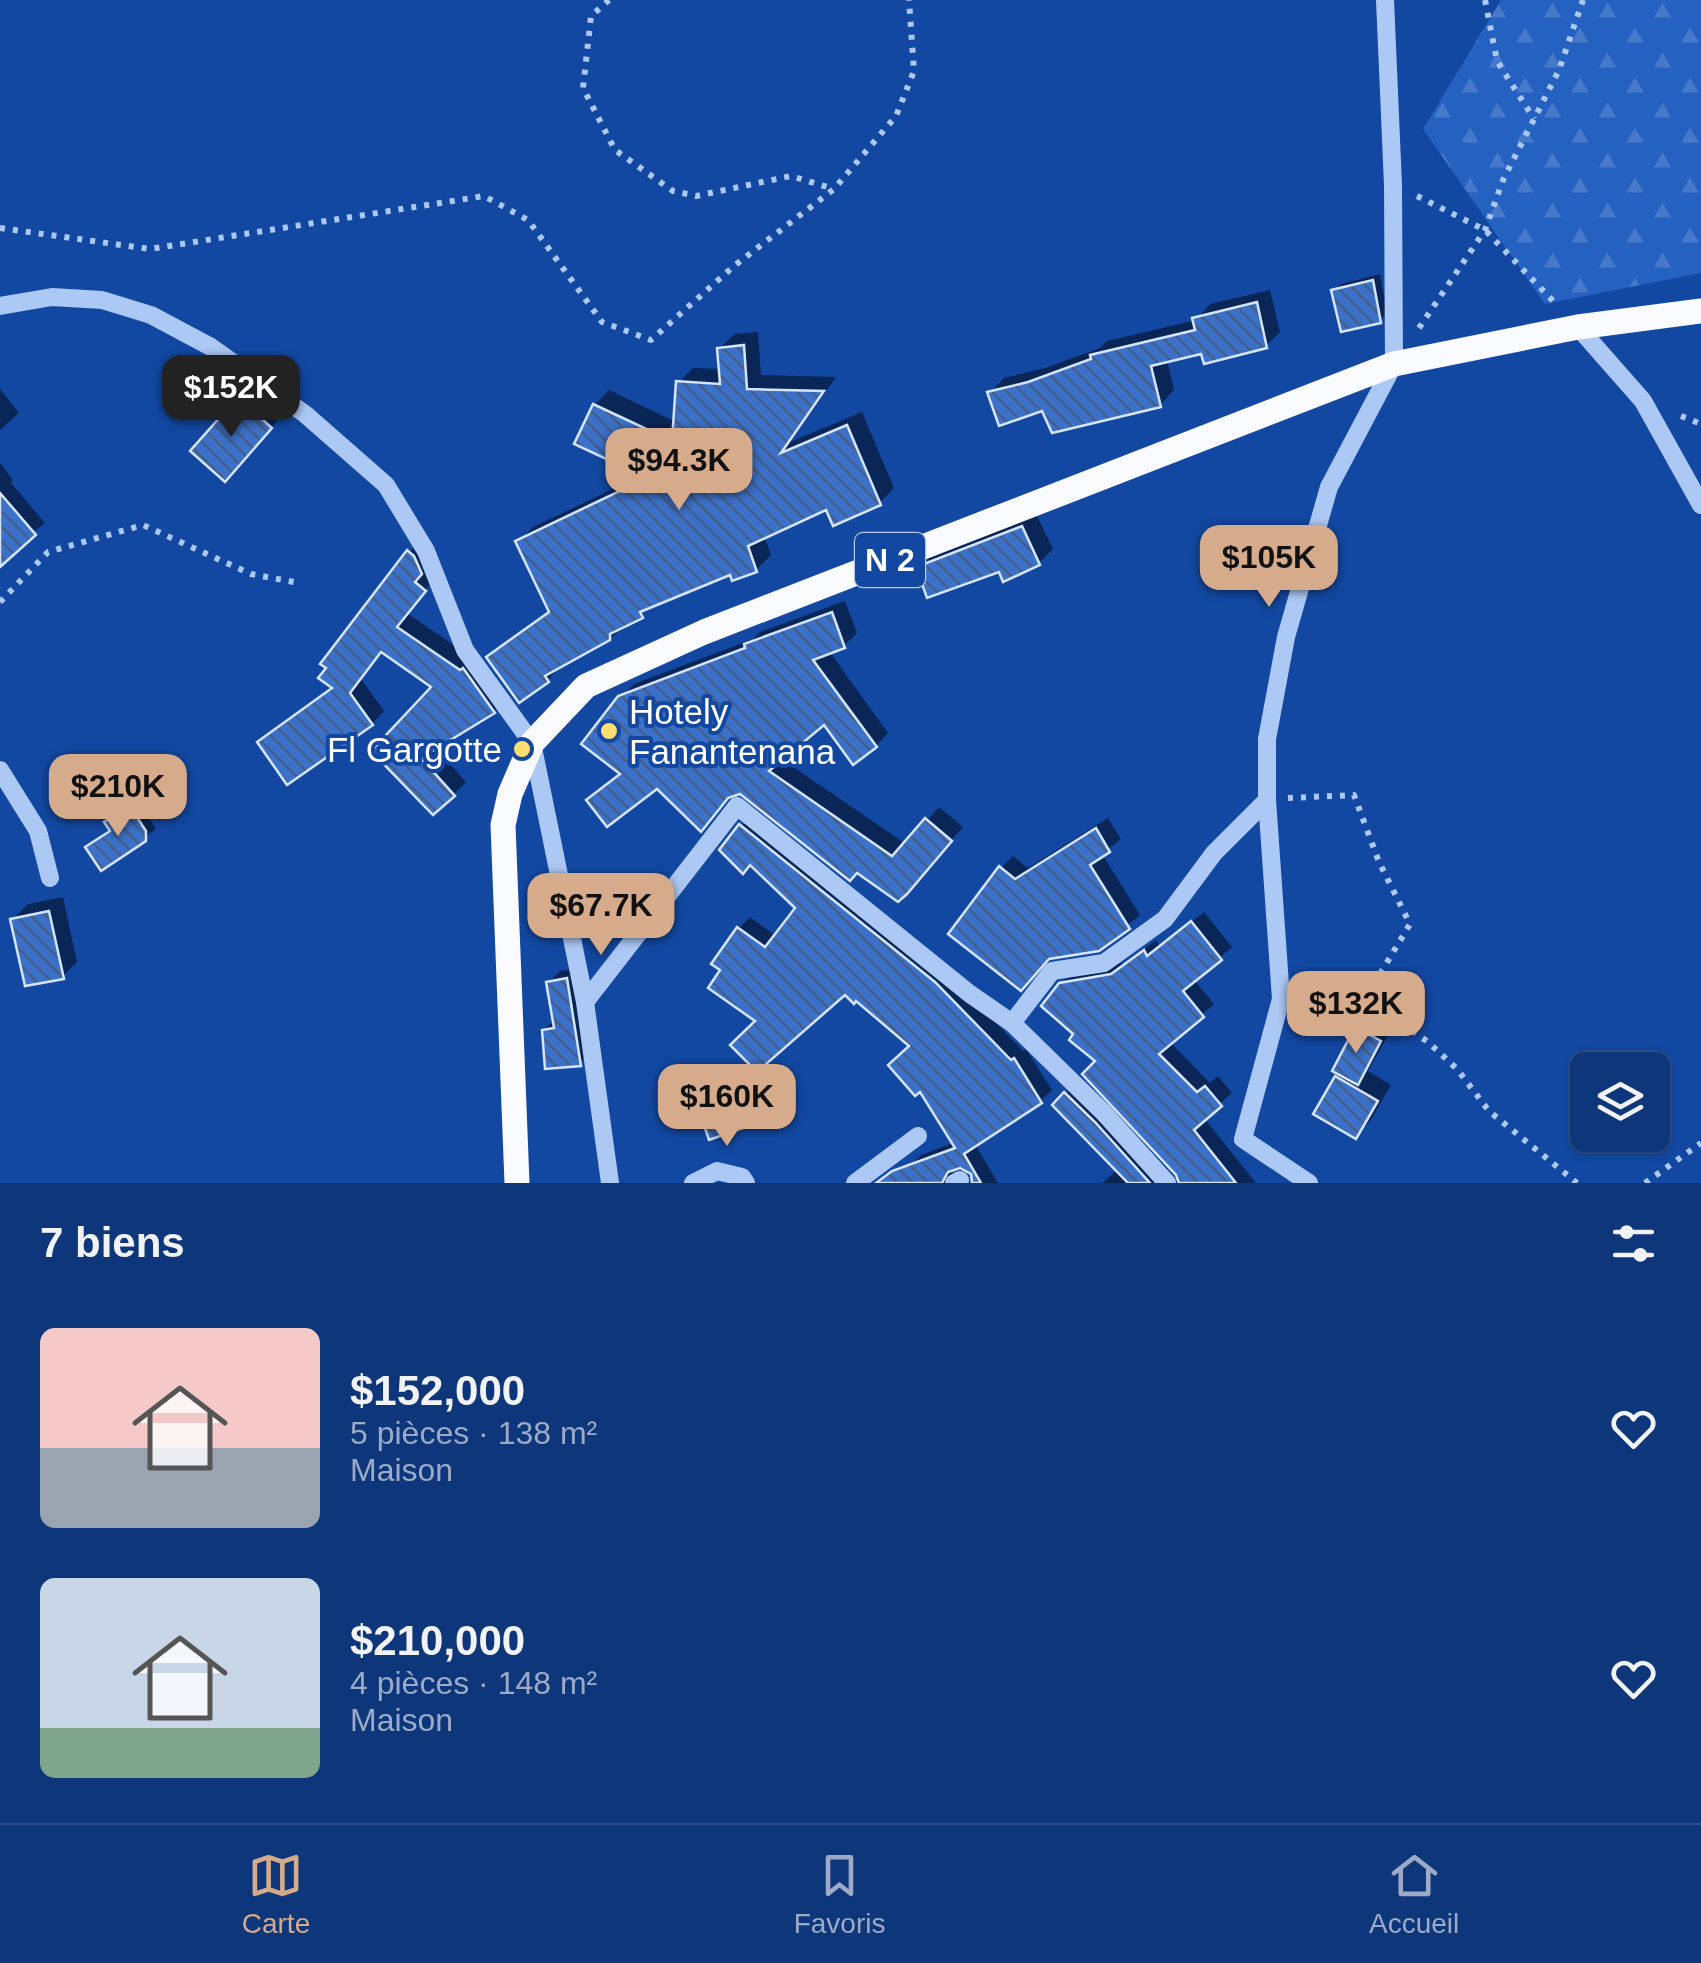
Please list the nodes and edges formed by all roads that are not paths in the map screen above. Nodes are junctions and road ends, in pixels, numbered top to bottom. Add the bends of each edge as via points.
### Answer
1 (1385, 0) edge
2 (0, 306) edge
3 (1701, 311) edge
4 (1578, 326) junction
5 (1394, 364) junction
6 (1701, 504) edge
7 (532, 743) junction
8 (0, 770) edge
9 (1267, 800) junction
10 (50, 878) dead end
11 (585, 1002) junction
12 (1012, 1023) junction
13 (918, 1136) dead end
14 (517, 1183) edge
15 (610, 1183) edge
16 (693, 1183) edge
17 (746, 1183) edge
18 (855, 1183) edge
19 (1167, 1183) edge
20 (1309, 1183) edge

1 - 5 street
2 - 7 street via 102,300 152,315 306,414 386,485 426,551 465,650
3 - 4 main road, N 2
4 - 5 main road, N 2
4 - 6 street via 1642,401
5 - 7 main road, N 2 via 704,632 586,686
5 - 9 street via 1328,487 1286,638 1267,739
7 - 11 street
7 - 14 main road, N 2 via 503,825
8 - 10 street via 38,831
9 - 12 street via 1214,853 1164,919 1104,963 1052,971
9 - 20 street via 1281,998 1243,1138
11 - 12 street via 737,806
11 - 15 street
12 - 19 street
13 - 18 street
16 - 17 street via 717,1171

